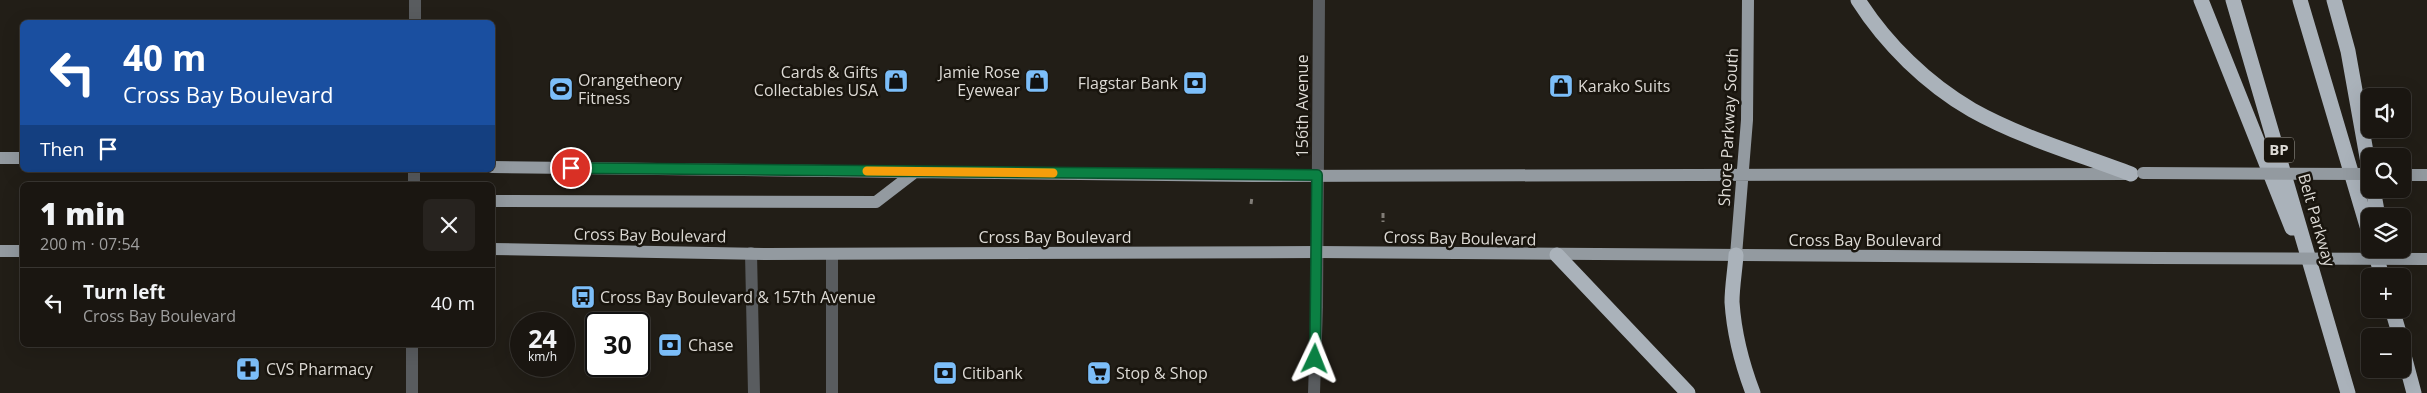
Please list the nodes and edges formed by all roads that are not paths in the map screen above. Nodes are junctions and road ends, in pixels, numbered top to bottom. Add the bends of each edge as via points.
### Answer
1 (415, 0) edge
2 (1319, 0) edge
3 (1748, 0) edge
4 (1858, 0) edge
5 (2201, 0) edge
6 (2234, 0) edge
7 (2300, 0) edge
8 (2334, 0) edge
9 (415, 20) edge
10 (2365, 148) edge
11 (0, 158) edge
12 (20, 158) edge
13 (495, 167) edge
14 (915, 172) junction
15 (2137, 173) junction
16 (2361, 174) edge
17 (1317, 175) junction
18 (2411, 175) edge
19 (2427, 175) edge
20 (1742, 176) junction
21 (495, 202) edge
22 (2362, 208) edge
23 (495, 249) edge
24 (0, 251) edge
25 (20, 251) edge
26 (1317, 252) junction
27 (751, 253) junction
28 (832, 254) junction
29 (1557, 255) junction
30 (1736, 255) junction
31 (2427, 258) edge
32 (2322, 301) junction
33 (412, 347) edge
34 (2410, 378) edge
35 (412, 393) edge
36 (754, 393) edge
37 (832, 393) edge
38 (1314, 393) edge
39 (1688, 393) edge
40 (1753, 393) edge
41 (2348, 393) edge
42 (2414, 393) edge

1 - 9 street
2 - 17 street, 156th Avenue
3 - 20 main road, Shore Parkway South via 1747,120
4 - 15 highway via 1878,27 1922,73 1973,110 2024,134
5 - 32 highway
6 - 32 highway, Belt Parkway / BP
7 - 22 highway
8 - 10 highway via 2348,51
11 - 12 main road
13 - 14 main road
14 - 17 main road
14 - 21 main road via 876,202
15 - 16 main road, bridge
15 - 20 main road
17 - 20 main road
17 - 26 street, 156th Avenue
18 - 19 main road
20 - 30 main road, Shore Parkway South
23 - 27 main road, Cross Bay Boulevard
24 - 25 main road
26 - 28 main road, Cross Bay Boulevard
26 - 29 main road, Cross Bay Boulevard
26 - 38 street, 156th Avenue
27 - 28 main road, Cross Bay Boulevard
27 - 36 street
28 - 37 street
29 - 30 main road, Cross Bay Boulevard
29 - 39 highway
30 - 31 main road, Cross Bay Boulevard, bridge
30 - 40 highway via 1732,301 1741,356
32 - 41 highway, Belt Parkway / BP
33 - 35 street
34 - 42 highway

